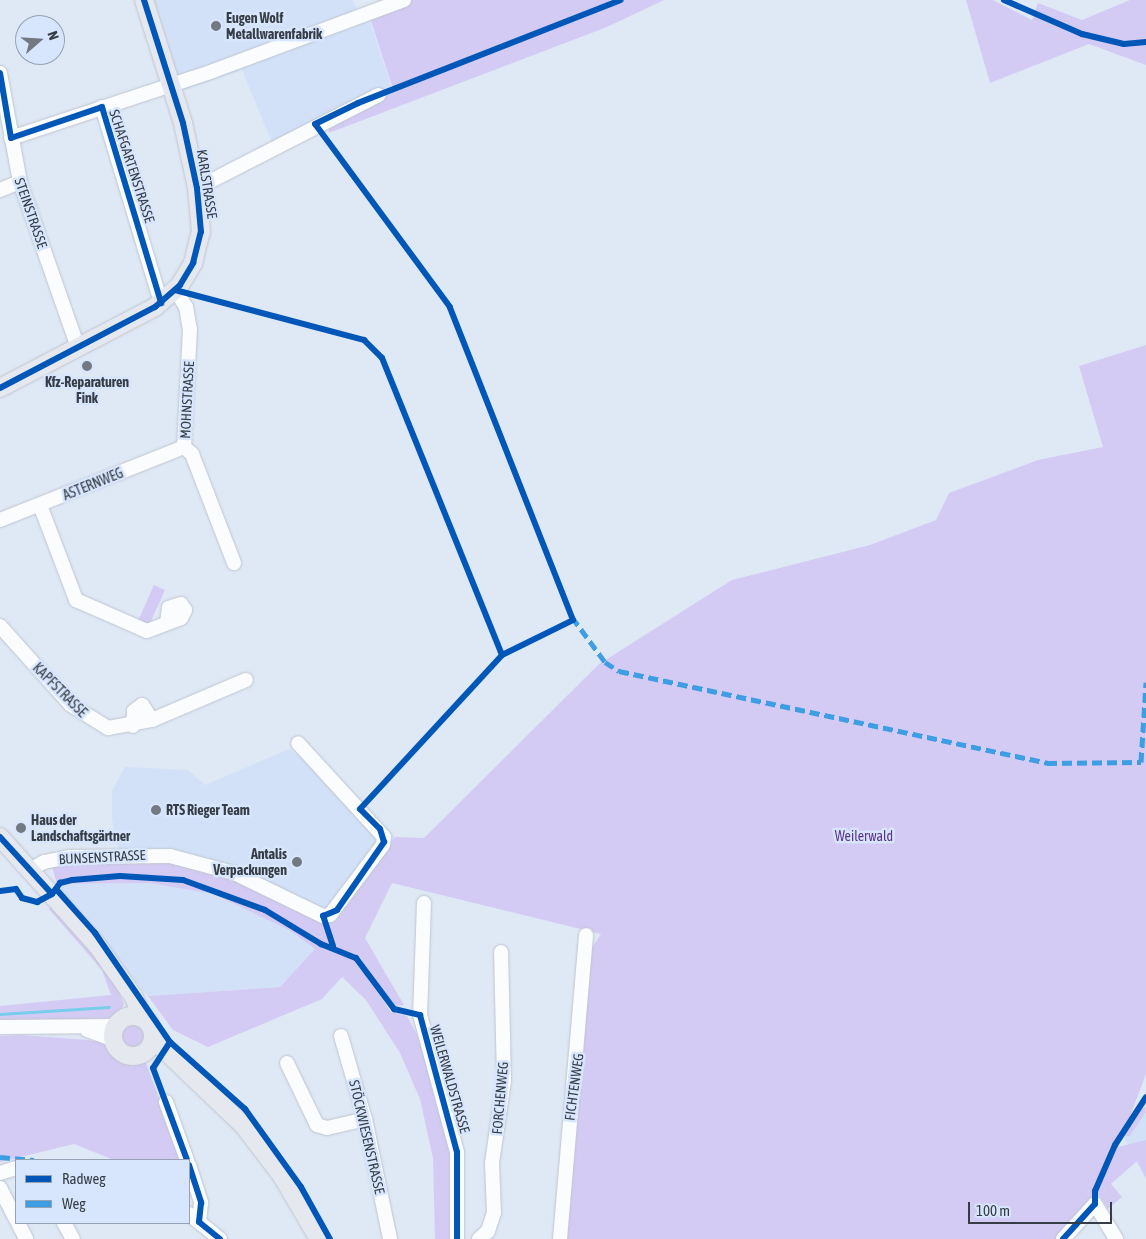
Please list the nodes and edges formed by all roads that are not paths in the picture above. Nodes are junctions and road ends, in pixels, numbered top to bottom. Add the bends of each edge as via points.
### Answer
1 (144, 0) edge
2 (404, 0) edge
3 (0, 74) edge
4 (171, 85) junction
5 (378, 95) dead end
6 (102, 107) junction
7 (11, 138) junction
8 (20, 182) junction
9 (197, 188) junction
10 (0, 190) edge
11 (167, 292) junction
12 (78, 348) junction
13 (0, 388) edge
14 (184, 447) junction
15 (40, 505) junction
16 (0, 520) edge
17 (234, 563) dead end
18 (167, 622) dead end
19 (0, 626) edge
20 (246, 680) dead end
21 (298, 743) dead end
22 (0, 837) edge
23 (30, 870) junction
24 (424, 903) dead end
25 (586, 935) dead end
26 (500, 952) dead end
27 (125, 1025) junction
28 (0, 1027) edge
29 (341, 1036) dead end
30 (149, 1046) junction
31 (287, 1063) dead end
32 (166, 1102) dead end
33 (365, 1119) junction
34 (187, 1159) edge
35 (15, 1168) edge
36 (190, 1168) edge
37 (0, 1173) edge
38 (0, 1188) edge
39 (15, 1217) edge
40 (194, 1218) edge
41 (18, 1224) edge
42 (65, 1224) edge
43 (26, 1239) edge
44 (73, 1239) edge
45 (220, 1239) edge
46 (319, 1239) edge
47 (390, 1239) edge
48 (457, 1239) edge
49 (478, 1239) edge
50 (560, 1239) edge
51 (1062, 1239) edge
52 (1116, 1239) edge

1 - 4 main road, KARLSTRASSE
2 - 4 street, SCHAFGARTENSTRASSE
3 - 7 street, STEINSTRASSE
4 - 6 street, SCHAFGARTENSTRASSE
4 - 9 main road, KARLSTRASSE
5 - 9 street
6 - 7 street, SCHAFGARTENSTRASSE
6 - 11 street, SCHAFGARTENSTRASSE
7 - 8 street, STEINSTRASSE
8 - 10 street
8 - 12 street, STEINSTRASSE
9 - 11 main road, KARLSTRASSE via 198,247
11 - 12 main road, KARLSTRASSE via 148,311
11 - 14 street, MOHNSTRASSE via 186,306 190,329
12 - 13 main road, KARLSTRASSE
14 - 15 street, ASTERNWEG
14 - 17 street, MOHNSTRASSE via 192,454
15 - 16 street, ASTERNWEG
15 - 18 street via 76,600 143,631
19 - 20 street, KAPFSTRASSE via 82,715 108,728 133,726 152,720
21 - 23 street, BUNSENSTRASSE via 384,837 330,915 323,916 234,873 170,856 68,857
22 - 23 main road
23 - 27 main road via 97,945 126,986
24 - 48 street, WEILERWALDSTRASSE via 420,1016 457,1152
25 - 50 street, FICHTENWEG
26 - 49 street, FORCHENWEG via 504,1081 492,1163 494,1213 488,1231
27 - 28 street via 84,1029
27 - 30 main road via 151,1027
27 - 30 main road via 124,1054
29 - 33 street, STÖCKWIESENSTRASSE
30 - 46 main road via 183,1068 224,1102 254,1138
31 - 33 street via 317,1125 327,1128
32 - 34 street
33 - 47 street, STÖCKWIESENSTRASSE
35 - 37 street
36 - 40 street via 201,1203
38 - 39 street
40 - 45 street
41 - 43 street
42 - 44 street
51 - 52 street via 1096,1204

